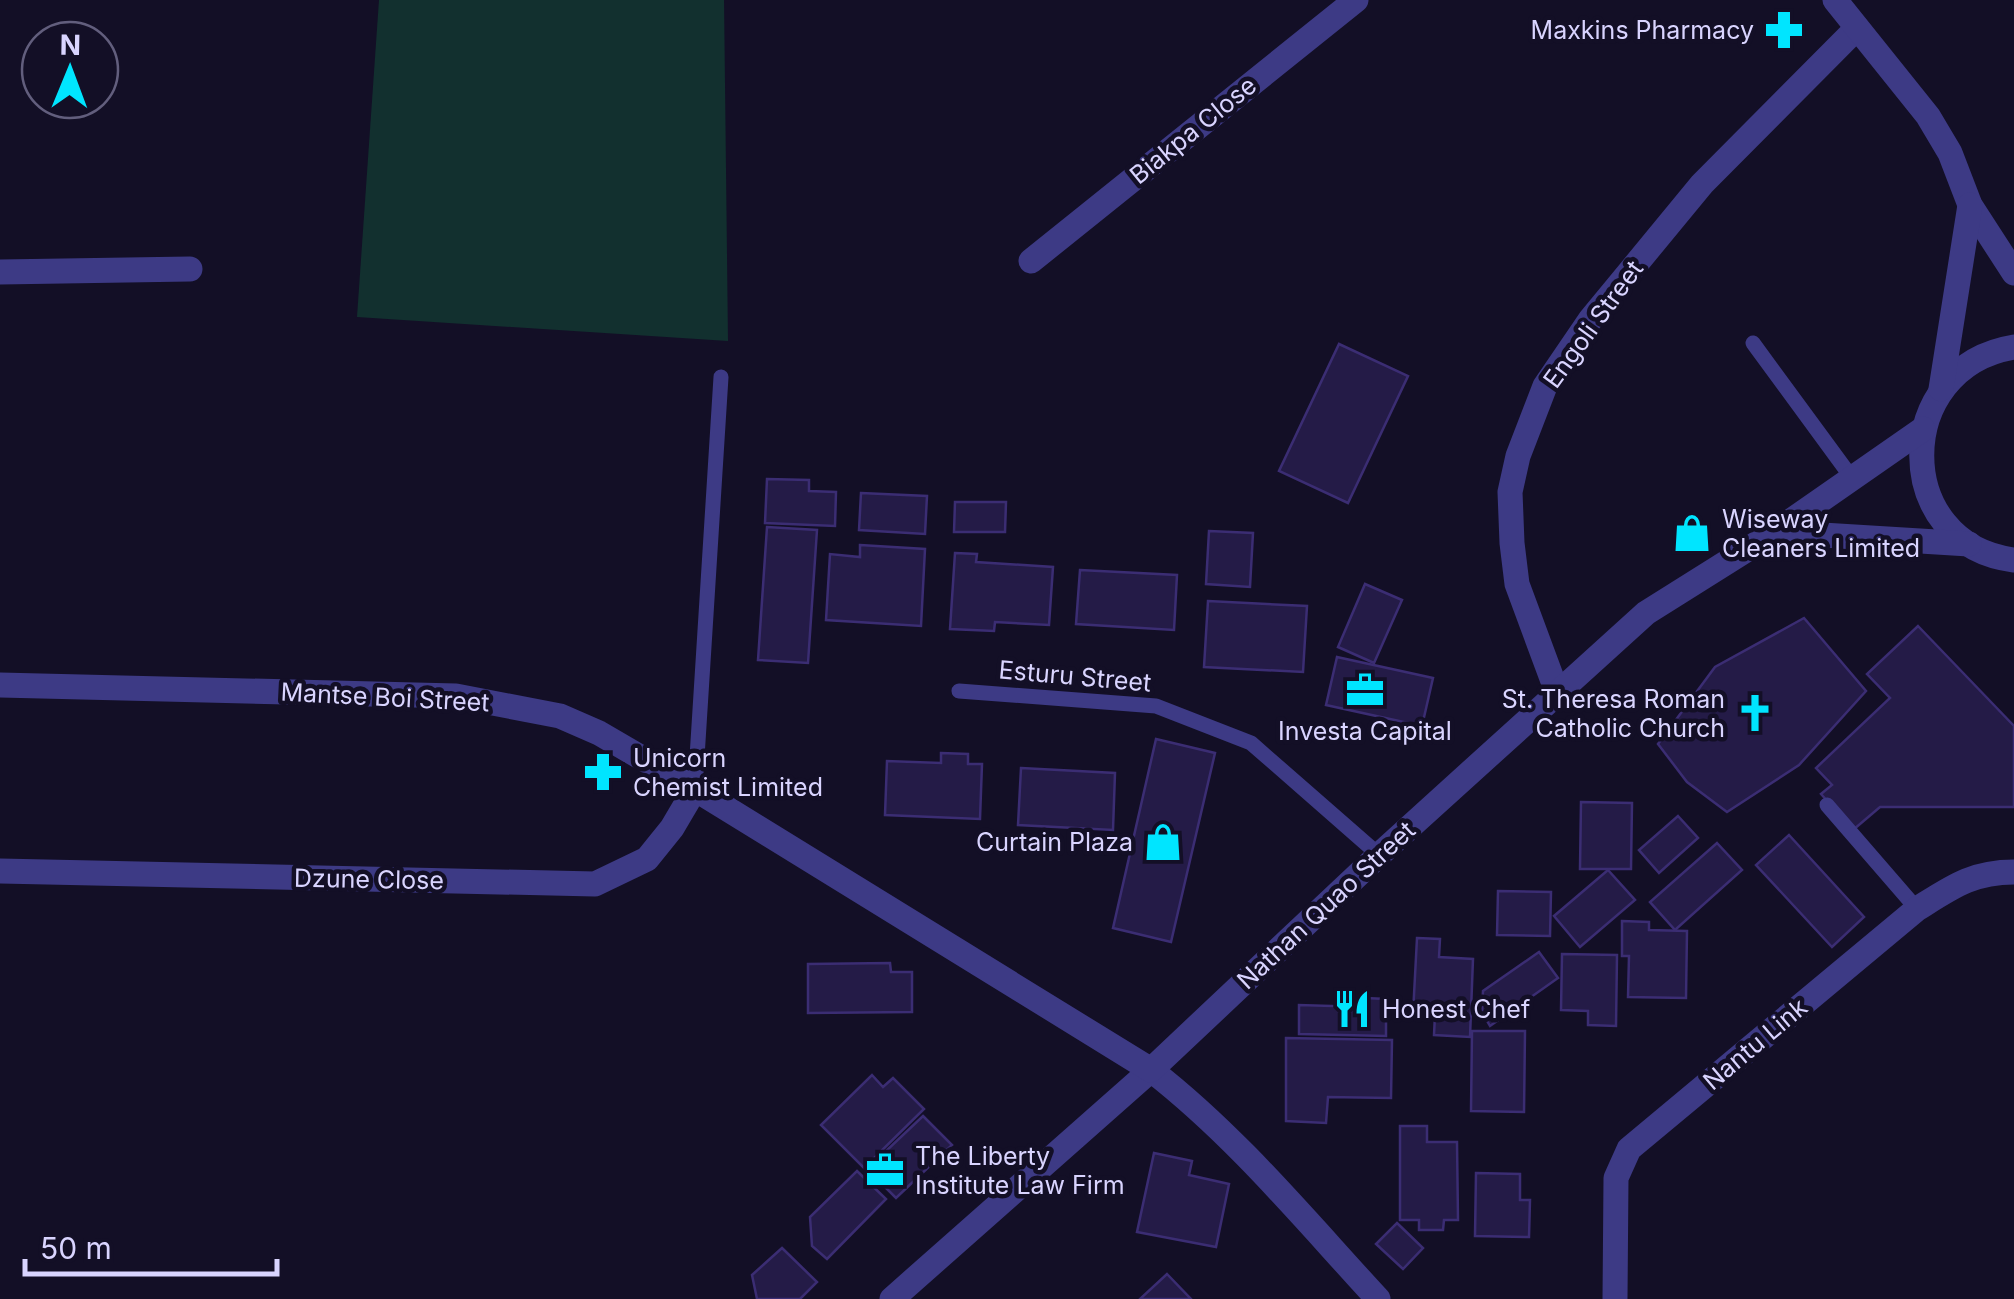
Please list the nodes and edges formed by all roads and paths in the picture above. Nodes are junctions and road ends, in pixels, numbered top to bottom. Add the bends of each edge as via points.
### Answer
1 (1356, 0) edge
2 (1835, 0) edge
3 (1857, 28) junction
4 (1970, 205) junction
5 (1030, 260) dead end
6 (190, 270) dead end
7 (0, 272) edge
8 (2014, 273) edge
9 (1753, 343) dead end
10 (2014, 347) edge
11 (721, 378) dead end
12 (1942, 388) junction
13 (1923, 429) junction
14 (1852, 478) junction
15 (1775, 532) junction
16 (1969, 544) junction
17 (2009, 564) edge
18 (0, 684) edge
19 (959, 690) dead end
20 (1558, 692) junction
21 (696, 789) junction
22 (1827, 805) dead end
23 (1379, 855) junction
24 (0, 871) edge
25 (2014, 872) edge
26 (1916, 909) junction
27 (1151, 1070) junction
28 (892, 1299) edge
29 (1378, 1299) edge
30 (1615, 1299) edge

1 - 5 street, Biakpa Close
2 - 3 street
3 - 4 street via 1928,116
3 - 20 street, Engoli Street via 1702,184 1545,386 1510,492 1516,584
4 - 8 street
4 - 12 street
6 - 7 street
9 - 14 lane
10 - 12 street via 1966,365
11 - 21 lane
12 - 13 street
13 - 14 street, Nathan Quao Street
13 - 16 street via 1920,462 1928,494
14 - 15 street, Nathan Quao Street
15 - 16 street
15 - 20 street, Nathan Quao Street via 1646,614
16 - 17 street
18 - 21 street, Mantse Boi Street via 475,699 560,716
19 - 23 lane, Esturu Street via 1156,706 1251,743
20 - 23 street, Nathan Quao Street
21 - 24 street, Dzune Close via 647,859 596,884
21 - 27 street, Mantse Boi Street
22 - 26 lane
23 - 27 street, Nathan Quao Street
25 - 26 street, Nantu Link via 1966,879
26 - 30 street, Nantu Link via 1628,1149 1616,1178
27 - 28 street, Nathan Quao Street
27 - 29 street, Mantse Boi Street via 1241,1149

